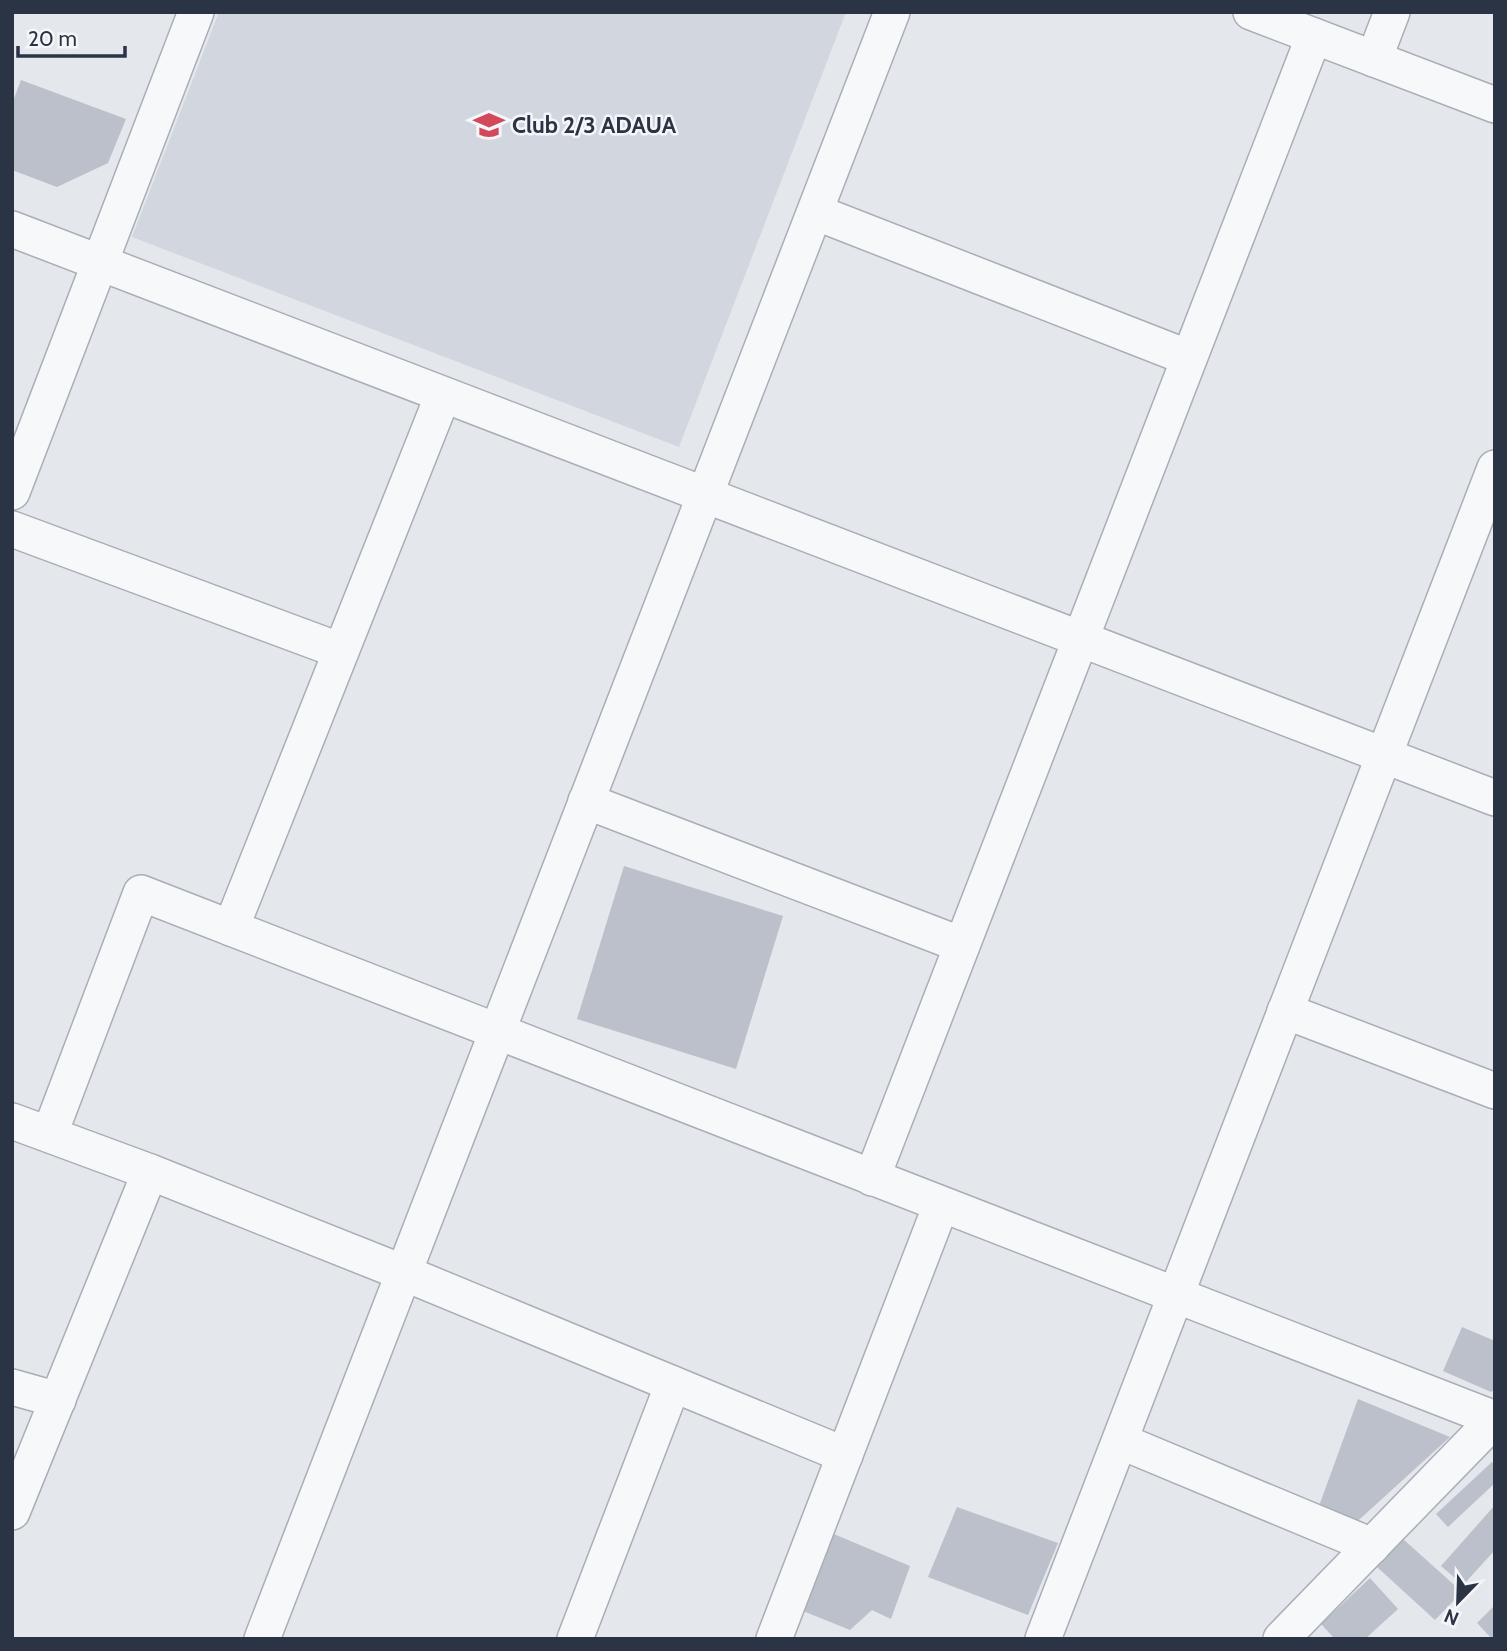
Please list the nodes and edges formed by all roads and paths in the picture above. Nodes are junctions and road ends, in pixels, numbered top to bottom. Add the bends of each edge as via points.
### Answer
1 (196, 12) edge
2 (892, 12) edge
3 (1251, 12) edge
4 (1392, 12) edge
5 (1314, 36) junction
6 (1374, 59) junction
7 (1495, 105) edge
8 (815, 212) junction
9 (12, 229) edge
10 (100, 263) junction
11 (1189, 358) junction
12 (443, 395) junction
13 (1495, 468) edge
14 (12, 492) edge
15 (705, 495) junction
16 (12, 529) edge
17 (1081, 639) junction
18 (341, 651) junction
19 (1384, 756) junction
20 (1495, 798) edge
21 (586, 801) junction
22 (231, 928) junction
23 (962, 945) junction
24 (1285, 1011) junction
25 (497, 1032) junction
26 (1495, 1091) edge
27 (12, 1121) edge
28 (50, 1133) junction
29 (150, 1172) junction
30 (872, 1178) junction
31 (941, 1205) junction
32 (404, 1273) junction
33 (1175, 1296) junction
34 (673, 1384) junction
35 (12, 1387) edge
36 (58, 1400) junction
37 (1495, 1419) edge
38 (1120, 1441) junction
39 (845, 1455) junction
40 (12, 1512) edge
41 (1372, 1546) junction
42 (576, 1638) edge
43 (262, 1639) edge
44 (775, 1639) edge
45 (1043, 1639) edge
46 (1281, 1639) edge

1 - 10 street
2 - 8 street
3 - 5 street
4 - 6 street
5 - 6 street
5 - 11 street
6 - 7 street
8 - 11 street
8 - 15 street
9 - 10 street
10 - 12 street
10 - 14 street
11 - 17 street
12 - 15 street
12 - 18 street
13 - 19 street
15 - 17 street
15 - 21 street
16 - 18 street
17 - 19 street
17 - 23 street
18 - 22 street
19 - 20 street
19 - 24 street
21 - 23 street
21 - 25 street
22 - 25 street
22 - 28 street via 141,893
23 - 30 street
24 - 26 street
24 - 33 street
25 - 30 street
25 - 32 street
27 - 28 street
28 - 29 street
29 - 32 street
29 - 36 street
30 - 31 street
31 - 33 street
31 - 39 street
32 - 34 street
32 - 43 street
33 - 37 street
33 - 38 street
34 - 39 street
34 - 42 street
35 - 36 street
36 - 40 street
37 - 41 street
38 - 41 street
38 - 45 street
39 - 44 street
41 - 46 street

